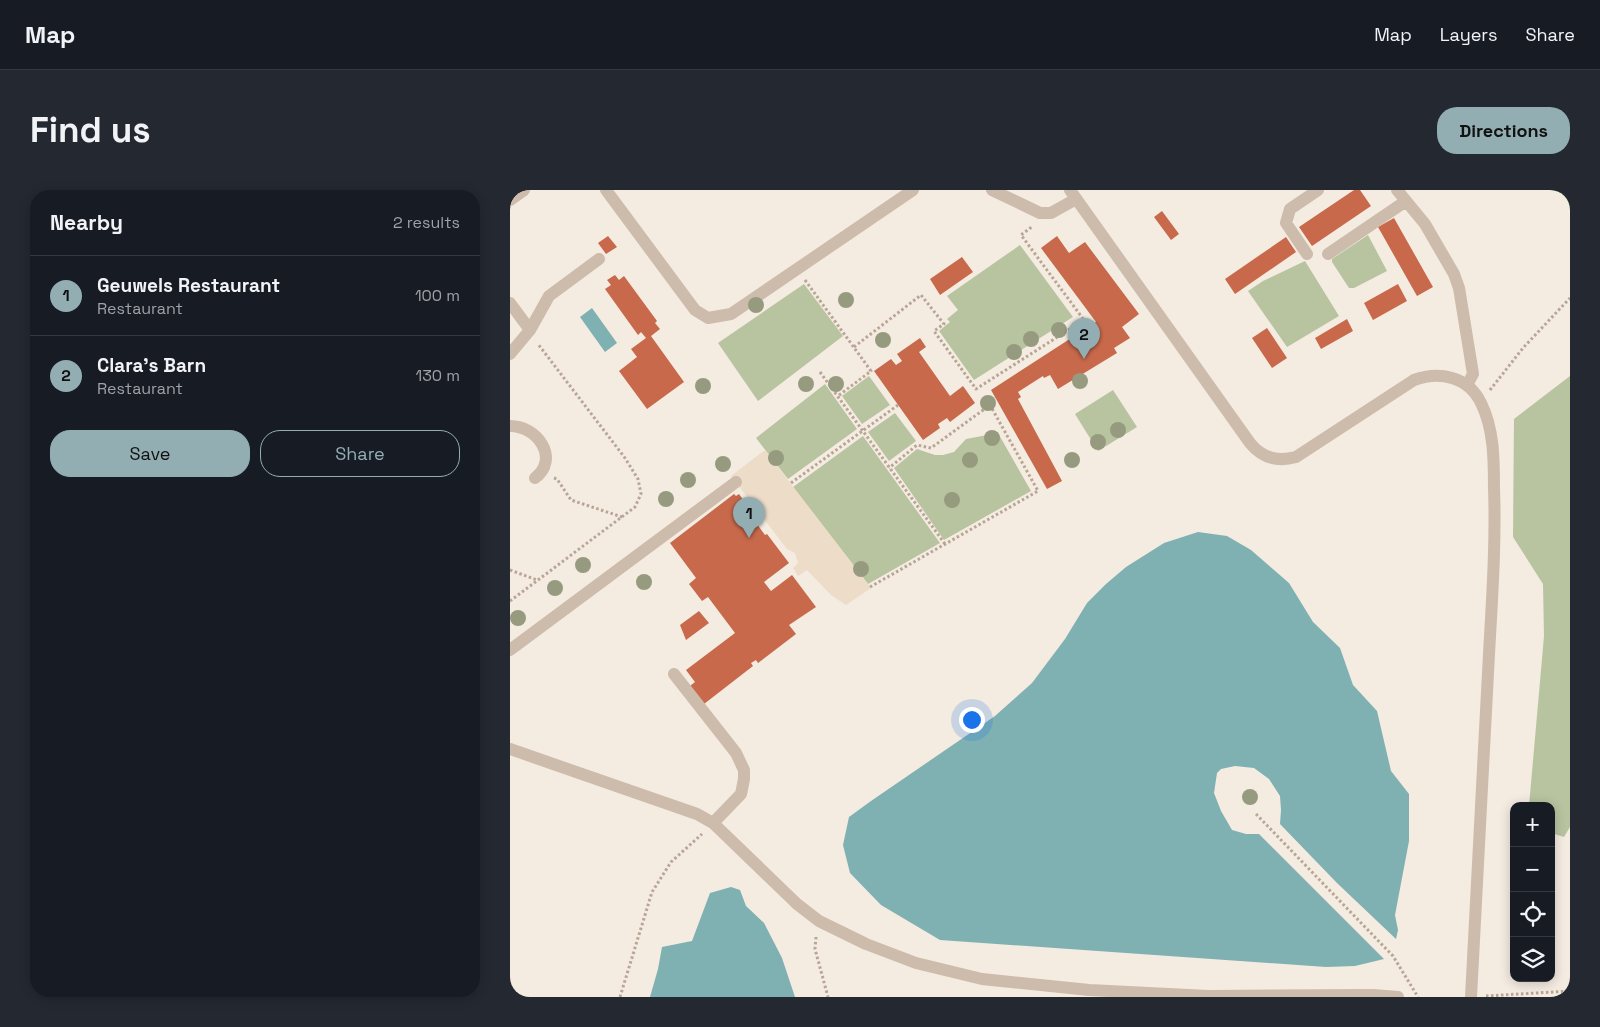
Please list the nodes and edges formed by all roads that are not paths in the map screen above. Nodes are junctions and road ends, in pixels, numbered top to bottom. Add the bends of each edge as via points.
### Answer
1 (524, 190) edge
2 (606, 190) edge
3 (913, 190) edge
4 (992, 190) edge
5 (1318, 190) edge
6 (1397, 190) edge
7 (1073, 194) edge
8 (510, 200) edge
9 (1406, 201) junction
10 (1307, 254) dead end
11 (1328, 254) dead end
12 (599, 259) dead end
13 (510, 303) edge
14 (530, 330) junction
15 (510, 354) edge
16 (1467, 385) junction
17 (510, 426) edge
18 (535, 478) dead end
19 (736, 482) dead end
20 (510, 650) edge
21 (674, 674) dead end
22 (510, 749) edge
23 (713, 823) junction
24 (1398, 997) edge
25 (1471, 997) edge

1 - 8 lane
2 - 3 lane via 695,310 708,318 731,314
4 - 7 lane via 1040,213 1051,213
5 - 10 lane via 1290,209 1286,224
6 - 9 lane
7 - 16 lane via 1250,443 1269,458 1296,457 1414,380 1430,375 1447,376
9 - 11 lane
9 - 16 lane via 1425,224 1459,288 1473,374
12 - 14 lane via 549,296
13 - 14 lane
14 - 15 lane
16 - 25 lane via 1481,402 1491,431 1496,533
17 - 18 lane via 533,433 543,446 544,464 542,472
19 - 20 lane
21 - 23 lane via 736,753 744,770 741,794
22 - 23 lane via 698,814
23 - 24 lane via 818,921 916,963 982,979 1089,990 1208,996

